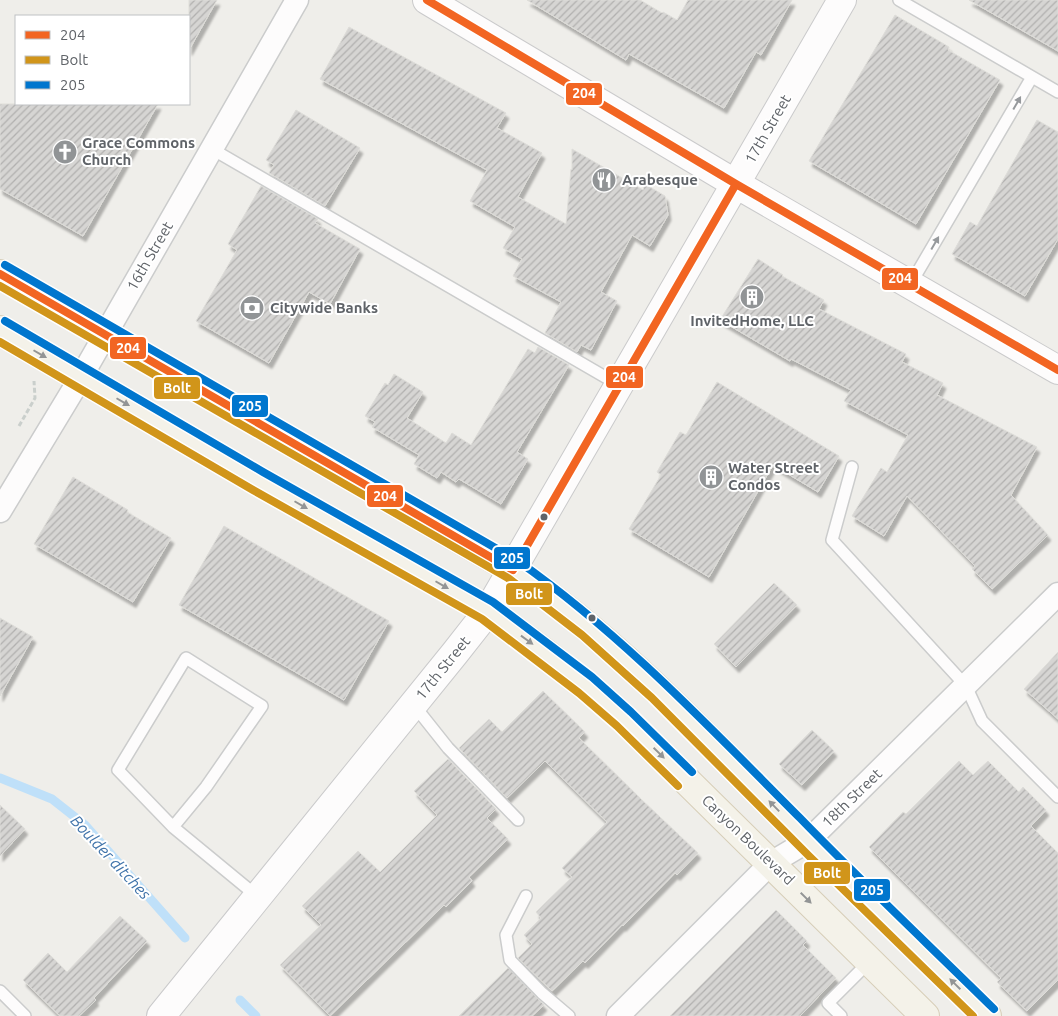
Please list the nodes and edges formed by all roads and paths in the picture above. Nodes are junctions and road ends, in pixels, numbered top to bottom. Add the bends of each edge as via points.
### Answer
1 (297, 0) edge
2 (427, 0) edge
3 (842, 0) edge
4 (899, 0) edge
5 (1032, 77) junction
6 (1058, 92) edge
7 (212, 149) junction
8 (736, 184) junction
9 (0, 274) edge
10 (910, 285) junction
11 (0, 330) edge
12 (105, 333) junction
13 (1058, 370) edge
14 (35, 378) dead end
15 (80, 378) junction
16 (619, 385) junction
17 (18, 429) dead end
18 (852, 466) dead end
19 (0, 511) edge
20 (513, 570) junction
21 (1058, 594) edge
22 (488, 611) junction
23 (966, 686) junction
24 (413, 704) junction
25 (1058, 797) edge
26 (518, 820) dead end
27 (173, 827) junction
28 (808, 841) junction
29 (771, 863) junction
30 (526, 896) dead end
31 (258, 897) junction
32 (870, 961) junction
33 (0, 991) edge
34 (24, 1016) edge
35 (161, 1016) edge
36 (569, 1016) edge
37 (618, 1016) edge
38 (840, 1016) edge
39 (925, 1016) edge
40 (986, 1016) edge

1 - 7 street, 16th Street
2 - 8 street
3 - 8 street, 17th Street
4 - 5 lane
5 - 6 lane
10 -> 5 lane
7 - 12 street, 16th Street
7 - 16 lane
8 - 10 street
8 - 16 street, 17th Street
9 - 12 main road
10 - 13 street
11 -> 15 main road, Canyon Boulevard
12 - 15 street, 16th Street
12 - 20 main road
14 - 17 path via 35,398
15 - 19 street, 16th Street
15 -> 22 main road, Canyon Boulevard
16 - 20 street, 17th Street
18 - 23 lane via 832,540
20 - 22 street, 17th Street
28 -> 20 main road via 647,679 554,598
21 - 23 street, 18th Street
22 - 24 street, 17th Street
22 -> 29 main road, Canyon Boulevard via 545,653 624,719
23 - 25 lane via 982,721
23 - 28 street, 18th Street
24 - 26 lane via 448,748
24 - 31 street, 17th Street
27 - 27 lane via 118,770 186,658 262,706 206,787
27 - 31 lane
28 - 29 street, 18th Street
40 -> 28 main road
29 -> 32 main road, Canyon Boulevard
29 - 37 street, 18th Street
30 - 36 lane via 506,935 510,960
31 - 35 street, 17th Street
32 - 38 lane via 828,1003
32 - 39 main road, Canyon Boulevard
33 - 34 lane

